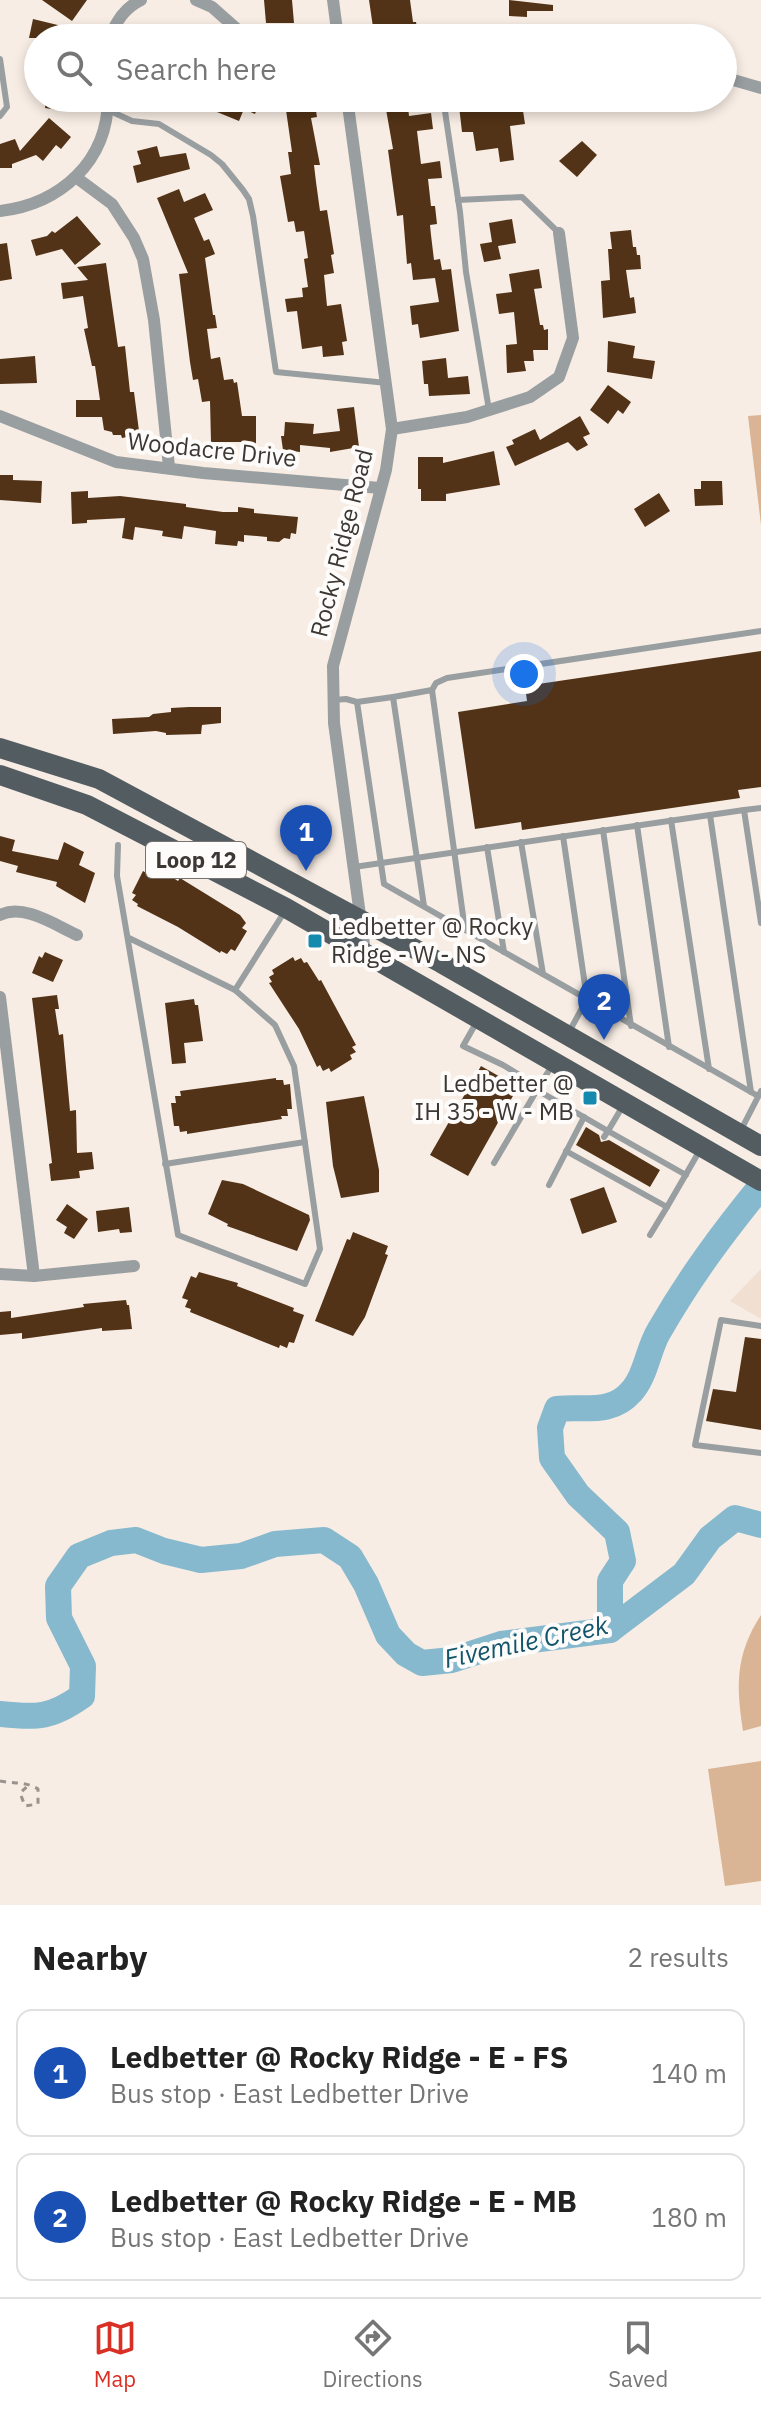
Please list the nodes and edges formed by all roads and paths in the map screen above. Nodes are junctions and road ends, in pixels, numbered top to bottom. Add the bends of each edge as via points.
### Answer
1 (141, 0) edge
2 (196, 0) edge
3 (333, 0) edge
4 (116, 24) edge
5 (231, 24) edge
6 (336, 24) edge
7 (0, 59) edge
8 (737, 81) edge
9 (761, 88) edge
10 (106, 112) edge
11 (119, 112) edge
12 (349, 112) edge
13 (445, 112) edge
14 (0, 116) edge
15 (77, 178) junction
16 (458, 200) junction
17 (0, 211) edge
18 (559, 233) joint
19 (387, 383) junction
20 (489, 410) junction
21 (0, 416) edge
22 (392, 429) junction
23 (169, 467) junction
24 (380, 488) junction
25 (761, 631) edge
26 (432, 690) junction
27 (393, 697) junction
28 (334, 700) junction
29 (357, 702) junction
30 (0, 748) edge
31 (0, 775) edge
32 (99, 779) junction
33 (87, 805) junction
34 (761, 808) edge
35 (744, 810) junction
36 (710, 815) junction
37 (671, 820) junction
38 (637, 825) junction
39 (603, 830) junction
40 (563, 836) junction
41 (521, 842) junction
42 (118, 845) dead end
43 (487, 847) junction
44 (454, 851) junction
45 (416, 857) junction
46 (381, 862) junction
47 (354, 867) junction
48 (424, 906) junction
49 (286, 908) junction
50 (0, 915) edge
51 (361, 919) junction
52 (761, 923) edge
53 (465, 930) junction
54 (77, 935) dead end
55 (129, 938) junction
56 (365, 952) junction
57 (504, 952) junction
58 (543, 974) junction
59 (235, 990) junction
60 (0, 997) edge
61 (587, 999) junction
62 (478, 1018) junction
63 (631, 1026) junction
64 (568, 1035) junction
65 (669, 1047) junction
66 (554, 1062) junction
67 (709, 1069) junction
68 (538, 1088) junction
69 (751, 1092) junction
70 (760, 1093) edge
71 (625, 1103) junction
72 (584, 1117) junction
73 (716, 1121) junction
74 (606, 1134) junction
75 (750, 1140) edge
76 (305, 1142) junction
77 (701, 1147) junction
78 (566, 1151) junction
79 (594, 1155) dead end
80 (654, 1157) junction
81 (605, 1161) dead end
82 (494, 1163) dead end
83 (165, 1164) junction
84 (589, 1164) junction
85 (650, 1164) dead end
86 (600, 1170) junction
87 (626, 1174) dead end
88 (686, 1175) junction
89 (640, 1181) dead end
90 (761, 1181) edge
91 (622, 1182) junction
92 (549, 1185) dead end
93 (635, 1190) junction
94 (667, 1207) junction
95 (650, 1235) dead end
96 (134, 1266) dead end
97 (0, 1274) edge
98 (34, 1276) junction
99 (761, 1326) edge
100 (761, 1453) edge
101 (0, 1781) edge
102 (30, 1784) junction

1 - 4 street via 130,5
2 - 5 street
3 - 6 street
7 - 14 lane via 7,107
8 - 9 street
10 - 15 street via 98,143
11 - 19 lane via 132,121 159,124 211,155 249,199 276,372
12 - 19 street, Rocky Ridge Road
13 - 16 lane
15 - 17 street via 30,205
15 - 23 street via 112,204 143,259
16 - 18 lane via 522,197
16 - 20 lane
18 - 20 street via 573,338 559,377 530,397
19 - 22 street, Rocky Ridge Road
20 - 22 street
21 - 23 street, Woodacre Drive via 105,460
22 - 24 street, Rocky Ridge Road
23 - 24 street, Woodacre Drive
24 - 28 street, Rocky Ridge Road via 333,666
25 - 26 lane via 447,678
26 - 27 lane
26 - 44 lane
27 - 29 lane
27 - 45 lane
28 - 29 lane
28 - 47 street, Rocky Ridge Road
29 - 46 lane
30 - 32 main road, Loop 12
31 - 33 main road, Loop 12
32 - 33 main road
32 - 51 main road, Loop 12
33 - 49 main road, Loop 12
34 - 35 lane
35 - 36 lane
35 - 52 lane
36 - 37 lane
36 - 69 lane
37 - 38 lane
37 - 67 lane
38 - 39 lane
38 - 65 lane
39 - 40 lane
39 - 63 lane
40 - 41 lane
40 - 61 lane
41 - 43 lane
41 - 58 lane
42 - 55 lane via 117,876
43 - 44 lane
43 - 57 lane
44 - 45 lane
44 - 53 lane
45 - 46 lane
45 - 48 lane
46 - 47 lane
46 - 48 lane via 384,884
47 - 51 street, Rocky Ridge Road
48 - 53 lane
49 - 56 main road, Loop 12
49 - 59 lane
50 - 54 street via 29,913
51 - 56 street, Rocky Ridge Road
51 - 64 main road, Loop 12
53 - 57 lane
55 - 59 lane
55 - 83 lane
56 - 62 main road, Loop 12
57 - 58 lane
58 - 61 lane
59 - 76 lane via 275,1025 294,1066
60 - 98 street
61 - 63 lane
61 - 64 lane
62 - 66 main road, Loop 12
62 - 68 lane via 463,1046
63 - 65 lane
64 - 66 main road
64 - 73 main road, Loop 12
65 - 67 lane
66 - 68 lane
66 - 71 main road, Loop 12
67 - 69 lane
68 - 72 lane
68 - 82 lane
69 - 70 lane
70 - 75 lane
71 - 74 lane
71 - 77 main road, Loop 12
72 - 74 lane
72 - 78 lane
73 - 75 main road, Loop 12
73 - 77 main road
74 - 80 lane
76 - 83 lane
76 - 83 lane via 320,1249 305,1284 178,1235
77 - 88 lane
77 - 90 main road, Loop 12
78 - 84 lane
78 - 92 lane
79 - 84 lane
80 - 85 lane
80 - 88 lane
81 - 86 lane
84 - 86 lane
86 - 91 lane
87 - 91 lane
88 - 94 lane
89 - 93 lane
91 - 93 lane
93 - 94 lane
94 - 95 lane
96 - 98 street
97 - 98 street
99 - 100 lane via 721,1320 695,1445
101 - 102 path
102 - 102 path via 40,1798 38,1804 25,1806 20,1793

